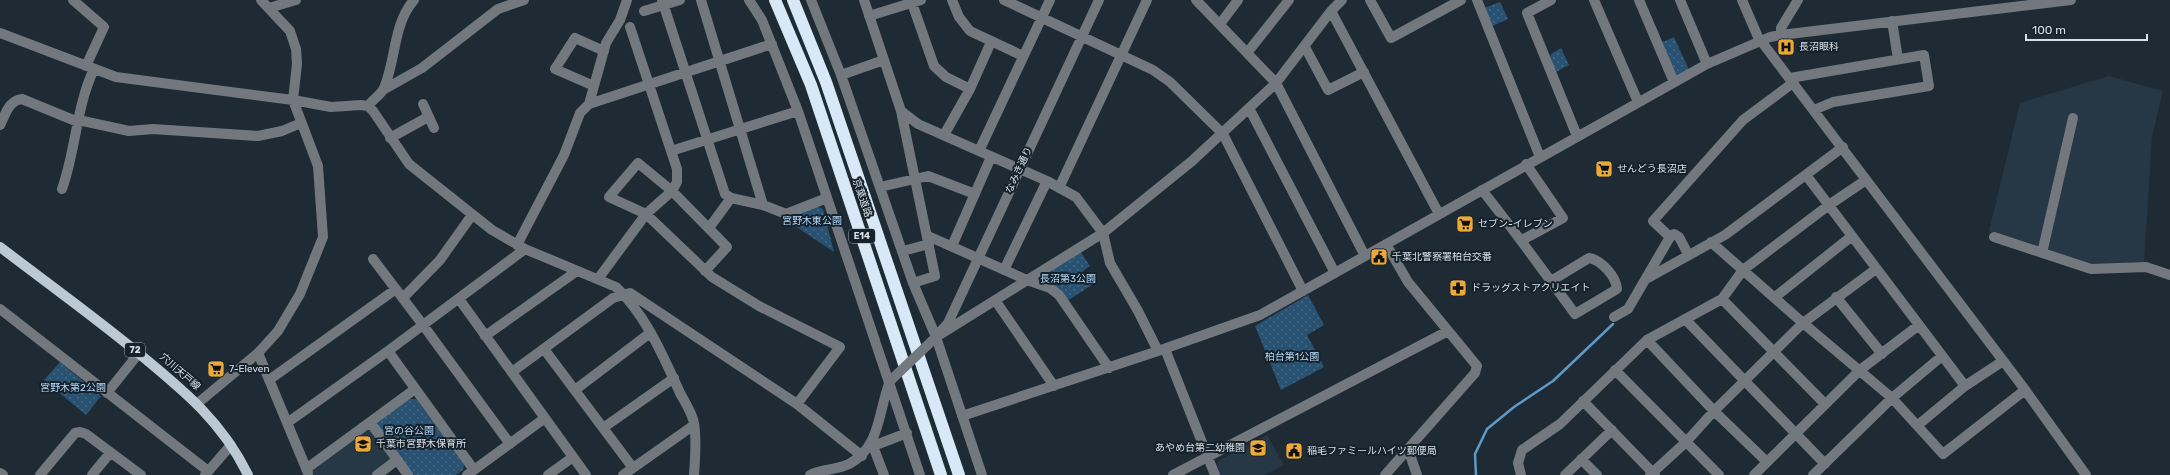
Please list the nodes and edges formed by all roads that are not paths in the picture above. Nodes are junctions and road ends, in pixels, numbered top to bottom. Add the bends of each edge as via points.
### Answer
1 (73, 0) edge
2 (261, 0) edge
3 (296, 0) edge
4 (414, 0) edge
5 (524, 0) edge
6 (627, 0) edge
7 (680, 0) edge
8 (701, 0) edge
9 (749, 0) edge
10 (776, 0) edge
11 (793, 0) edge
12 (811, 0) edge
13 (864, 0) edge
14 (952, 0) edge
15 (1004, 0) edge
16 (1050, 0) edge
17 (1099, 0) edge
18 (1147, 0) edge
19 (1196, 0) edge
20 (1238, 0) edge
21 (1289, 0) edge
22 (1342, 0) edge
23 (1461, 0) edge
24 (1477, 0) edge
25 (1551, 0) edge
26 (1594, 0) edge
27 (1639, 0) edge
28 (1680, 0) edge
29 (1742, 0) edge
30 (1798, 0) edge
31 (2071, 0) edge
32 (917, 1) edge
33 (1373, 1) edge
34 (663, 2) edge
35 (1538, 3) edge
36 (1444, 4) edge
37 (269, 8) junction
38 (644, 11) dead end
39 (1331, 11) junction
40 (869, 16) junction
41 (1042, 18) junction
42 (1892, 21) junction
43 (1220, 24) junction
44 (630, 27) dead end
45 (0, 33) edge
46 (1781, 35) junction
47 (1081, 37) junction
48 (1762, 41) junction
49 (991, 42) junction
50 (772, 44) junction
51 (1305, 47) junction
52 (604, 51) junction
53 (1247, 53) junction
54 (1023, 56) junction
55 (1121, 56) junction
56 (1898, 59) junction
57 (884, 60) junction
58 (719, 61) junction
59 (1707, 64) junction
60 (90, 68) junction
61 (686, 72) junction
62 (1364, 72) junction
63 (840, 75) junction
64 (1792, 80) junction
65 (1674, 82) junction
66 (1276, 83) junction
67 (649, 84) junction
68 (594, 86) junction
69 (970, 89) junction
70 (384, 90) junction
71 (293, 100) junction
72 (1638, 102) junction
73 (423, 104) dead end
74 (589, 104) junction
75 (368, 106) junction
76 (1250, 108) junction
77 (1814, 110) junction
78 (798, 111) junction
79 (901, 111) junction
80 (428, 117) junction
81 (2073, 118) dead end
82 (78, 122) junction
83 (301, 123) junction
84 (0, 125) edge
85 (434, 128) dead end
86 (740, 130) junction
87 (1223, 134) junction
88 (944, 135) junction
89 (1577, 136) junction
90 (390, 138) junction
91 (708, 140) junction
92 (1843, 148) junction
93 (671, 151) junction
94 (979, 151) junction
95 (991, 157) junction
96 (1540, 157) junction
97 (1526, 164) junction
98 (1019, 170) junction
99 (1806, 175) junction
100 (915, 178) junction
101 (1866, 180) junction
102 (1046, 181) junction
103 (880, 187) junction
104 (1059, 188) junction
105 (62, 190) dead end
106 (1482, 190) junction
107 (672, 192) junction
108 (975, 194) junction
109 (731, 198) junction
110 (827, 198) junction
111 (763, 205) junction
112 (1829, 205) junction
113 (646, 214) junction
114 (1439, 214) junction
115 (472, 215) junction
116 (709, 228) junction
117 (1104, 232) junction
118 (1852, 236) junction
119 (1670, 237) junction
120 (1994, 237) dead end
121 (928, 240) junction
122 (1522, 240) junction
123 (1711, 242) junction
124 (1386, 244) junction
125 (952, 246) junction
126 (0, 247) edge
127 (521, 247) junction
128 (903, 251) junction
129 (2042, 253) junction
130 (1688, 254) junction
131 (1365, 256) junction
132 (977, 258) junction
133 (372, 259) dead end
134 (1876, 269) junction
135 (1004, 270) junction
136 (1743, 270) junction
137 (577, 271) junction
138 (705, 271) junction
139 (1335, 273) junction
140 (2170, 275) edge
141 (1648, 278) junction
142 (598, 279) junction
143 (1027, 280) junction
144 (1551, 281) junction
145 (914, 283) junction
146 (396, 289) junction
147 (1303, 291) junction
148 (624, 294) junction
149 (1775, 297) junction
150 (1836, 297) junction
151 (403, 298) junction
152 (459, 299) junction
153 (1722, 299) junction
154 (995, 300) junction
155 (956, 304) junction
156 (0, 309) edge
157 (970, 315) junction
158 (1614, 316) dead end
159 (1686, 319) junction
160 (1803, 323) junction
161 (424, 325) junction
162 (1919, 325) junction
163 (1448, 330) junction
164 (650, 334) junction
165 (486, 336) junction
166 (936, 337) junction
167 (1647, 340) junction
168 (544, 349) junction
169 (1162, 350) junction
170 (388, 351) junction
171 (1774, 352) junction
172 (139, 353) junction
173 (258, 353) junction
174 (1882, 354) junction
175 (1942, 356) junction
176 (2002, 361) junction
177 (1109, 368) junction
178 (1615, 370) junction
179 (1860, 370) junction
180 (512, 372) junction
181 (674, 378) junction
182 (270, 380) junction
183 (890, 381) junction
184 (1744, 382) junction
185 (1054, 386) junction
186 (1965, 386) junction
187 (415, 389) junction
188 (575, 390) junction
189 (2025, 390) junction
190 (107, 393) junction
191 (1892, 398) junction
192 (1583, 401) junction
193 (198, 403) junction
194 (797, 404) junction
195 (1825, 404) junction
196 (1714, 411) junction
197 (962, 416) junction
198 (545, 418) junction
199 (370, 422) junction
200 (287, 423) junction
201 (694, 425) junction
202 (1918, 425) junction
203 (603, 428) junction
204 (1612, 430) junction
205 (907, 433) junction
206 (1795, 434) junction
207 (1686, 442) junction
208 (510, 444) junction
209 (231, 445) junction
210 (1408, 449) junction
211 (868, 450) junction
212 (110, 453) junction
213 (1207, 456) junction
214 (573, 457) junction
215 (1581, 459) junction
216 (397, 460) junction
217 (1767, 462) junction
218 (1825, 464) junction
219 (633, 468) junction
220 (307, 472) edge
221 (470, 472) edge
222 (0, 473) edge
223 (207, 473) edge
224 (1652, 474) edge
225 (3, 475) edge
226 (40, 475) edge
227 (92, 475) edge
228 (141, 475) edge
229 (248, 475) edge
230 (377, 475) edge
231 (408, 475) edge
232 (548, 475) edge
233 (586, 475) edge
234 (623, 475) edge
235 (694, 475) edge
236 (810, 475) edge
237 (884, 475) edge
238 (920, 475) edge
239 (942, 475) edge
240 (959, 475) edge
241 (982, 475) edge
242 (1173, 475) edge
243 (1215, 475) edge
244 (1385, 475) edge
245 (1417, 475) edge
246 (1521, 475) edge
247 (1565, 475) edge
248 (1596, 475) edge
249 (1719, 475) edge
250 (1754, 475) edge
251 (1814, 475) edge
252 (2086, 475) edge

1 - 60 street via 104,27
2 - 37 street
3 - 37 street
4 - 70 street via 399,30
5 - 70 street via 498,9 422,68
6 - 52 street
7 - 34 street
8 - 58 street
9 - 50 street via 762,20
10 - 239 highway, 京葉道路 / E14 via 811,84
11 - 240 highway, 京葉道路 / E14 via 829,89
12 - 63 street
13 - 40 street
14 - 49 street via 964,26
15 - 41 street
16 - 41 street
17 - 47 street, なみき通り
18 - 55 street
19 - 43 street
20 - 43 street
21 - 53 street
22 - 39 street
23 - 36 street
24 - 96 street
25 - 35 street
26 - 72 street
27 - 65 street
28 - 59 street
29 - 48 street
30 - 46 street via 1781,28
31 - 42 street
32 - 40 street
32 - 69 street via 934,66 946,77
33 - 36 street via 1391,38
34 - 38 street
34 - 61 street
35 - 89 street via 1526,13
37 - 71 street via 290,31 296,49
39 - 51 street
39 - 62 street
40 - 57 street
41 - 47 street
41 - 54 street
42 - 46 street
42 - 56 street
43 - 53 street
44 - 67 street
45 - 60 street
46 - 48 street
47 - 55 street
47 - 98 street, なみき通り
48 - 59 street
48 - 64 street
49 - 54 street
49 - 69 street
50 - 58 street
50 - 78 street
51 - 62 street via 1328,90
51 - 66 street
52 - 68 street
52 - 68 street via 575,38 555,69
53 - 66 street
54 - 94 street
55 - 87 street via 1153,70 1170,82
55 - 104 street
56 - 64 street
56 - 77 street via 1924,55 1929,86 1832,102
57 - 63 street
57 - 79 street
58 - 61 street
58 - 86 street
59 - 65 street
60 - 71 street via 116,77
60 - 82 street
61 - 67 street
61 - 91 street
62 - 114 street
63 - 103 street
64 - 77 street
64 - 119 street via 1743,120 1653,221
65 - 72 street
66 - 76 street
66 - 131 street
67 - 74 street
67 - 93 street
68 - 74 street
69 - 88 street
70 - 75 street via 372,99
71 - 75 street via 331,107
71 - 83 street
72 - 89 street
73 - 80 street
74 - 127 street via 580,113 564,155
75 - 90 street
76 - 87 street
76 - 139 street
77 - 92 street
78 - 86 street
78 - 110 street
79 - 88 street via 918,124
79 - 100 street
80 - 85 street
80 - 90 street
81 - 129 street
82 - 83 street via 129,131 153,129 258,136 282,131
82 - 84 street via 22,99 10,104
82 - 105 street via 70,166
83 - 173 street via 318,166 323,237 300,294 278,331
86 - 91 street
86 - 111 street
87 - 117 street
87 - 147 street
88 - 94 street
89 - 96 street
90 - 115 street via 409,164
91 - 93 street
91 - 109 street via 725,194
92 - 99 street
92 - 101 street
93 - 107 street via 677,169 677,182
94 - 95 street
95 - 98 street
95 - 108 street
96 - 97 street
97 - 106 street
97 - 122 street via 1563,218
98 - 102 street
98 - 132 street, なみき通り
99 - 112 street
99 - 123 street via 1725,235
100 - 103 street
100 - 108 street via 933,176
100 - 121 street
101 - 112 street
101 - 176 street
102 - 104 street
102 - 135 street
103 - 128 street
104 - 117 street via 1076,197
106 - 114 street
106 - 122 street
107 - 113 street
107 - 113 street via 638,163 609,197
107 - 116 street
108 - 125 street
109 - 111 street
109 - 116 street
110 - 111 street via 786,214
110 - 183 street
112 - 118 street
112 - 136 street
113 - 138 street
113 - 142 street
114 - 124 street
115 - 127 street
115 - 151 street via 440,260
116 - 138 street via 727,246
117 - 143 street
117 - 169 street via 1110,263
118 - 134 street
118 - 149 street
119 - 130 street via 1674,234 1679,237
119 - 141 street
120 - 129 street
121 - 125 street
121 - 128 street
121 - 145 street via 935,276
122 - 144 street
123 - 130 street
123 - 136 street
124 - 131 street
124 - 163 street via 1408,282
125 - 132 street
126 - 172 main road, 穴川天戸線 / 72
127 - 137 street
127 - 152 street
128 - 145 street
129 - 140 street via 2091,269 2146,267
130 - 141 street
131 - 139 street
132 - 135 street
132 - 155 street, なみき通り
133 - 146 street
134 - 150 street
134 - 162 street
135 - 143 street
136 - 149 street
136 - 153 street
137 - 142 street
137 - 165 street
138 - 194 street via 759,306 840,347
139 - 147 street
141 - 158 street via 1628,309
142 - 148 street via 616,287
143 - 154 street
143 - 177 street via 1050,288 1059,295
144 - 144 street via 1589,258 1597,260 1617,281 1617,289 1574,314
145 - 166 street
146 - 151 street
146 - 182 street
147 - 169 street via 1260,315
148 - 164 street
148 - 168 street via 613,298
148 - 194 street via 630,293 651,305
149 - 160 street
150 - 160 street
150 - 174 street
151 - 161 street
152 - 161 street
152 - 165 street
153 - 159 street
153 - 171 street
154 - 157 street
154 - 185 street
155 - 157 street
155 - 166 street, なみき通り via 948,323
156 - 190 street
157 - 166 street
159 - 167 street
159 - 184 street
160 - 171 street
160 - 179 street
161 - 170 street
161 - 208 street
162 - 174 street
162 - 175 street
163 - 210 street via 1477,366 1475,373
163 - 213 street
164 - 181 street
164 - 188 street
165 - 180 street
166 - 183 street, bridge
166 - 197 street
167 - 178 street
167 - 196 street
168 - 180 street
168 - 188 street
169 - 177 street
169 - 213 street
170 - 187 street
170 - 200 street
171 - 184 street
171 - 195 street
172 - 190 street
172 - 193 main road, 穴川天戸線 / 72
173 - 182 street
173 - 193 street
174 - 179 street
175 - 186 street
175 - 191 street
176 - 186 street
176 - 189 street
177 - 185 street
178 - 192 street
178 - 207 street
179 - 191 street
179 - 195 street
180 - 198 street
181 - 201 street
181 - 203 street
182 - 200 street
183 - 205 street
183 - 211 street
184 - 196 street
184 - 206 street
185 - 197 street
186 - 202 street
187 - 199 street
187 - 221 street
188 - 203 street
189 - 202 street via 1944,454
189 - 252 street
190 - 223 street
191 - 202 street
191 - 218 street
192 - 204 street
192 - 246 street via 1560,424 1522,450 1518,464
193 - 209 main road, 穴川天戸線 / 72
194 - 211 street
195 - 206 street
196 - 207 street
196 - 217 street
197 - 241 street
198 - 208 street
198 - 214 street
199 - 216 street
199 - 220 street
200 - 220 street
201 - 219 street
201 - 235 street
203 - 219 street
204 - 215 street
204 - 224 street
205 - 211 street
205 - 238 street
206 - 217 street
206 - 218 street
207 - 224 street
207 - 249 street
208 - 221 street
209 - 223 street
209 - 229 main road, 穴川天戸線 / 72
210 - 244 street
210 - 245 street
211 - 236 street via 847,465
211 - 237 street
212 - 226 street via 86,434 75,433
212 - 227 street
212 - 228 street
213 - 242 street
213 - 243 street
214 - 232 street
214 - 233 street
215 - 247 street
215 - 248 street
216 - 230 street
216 - 231 street
217 - 250 street
218 - 251 street
219 - 234 street
222 - 225 street

